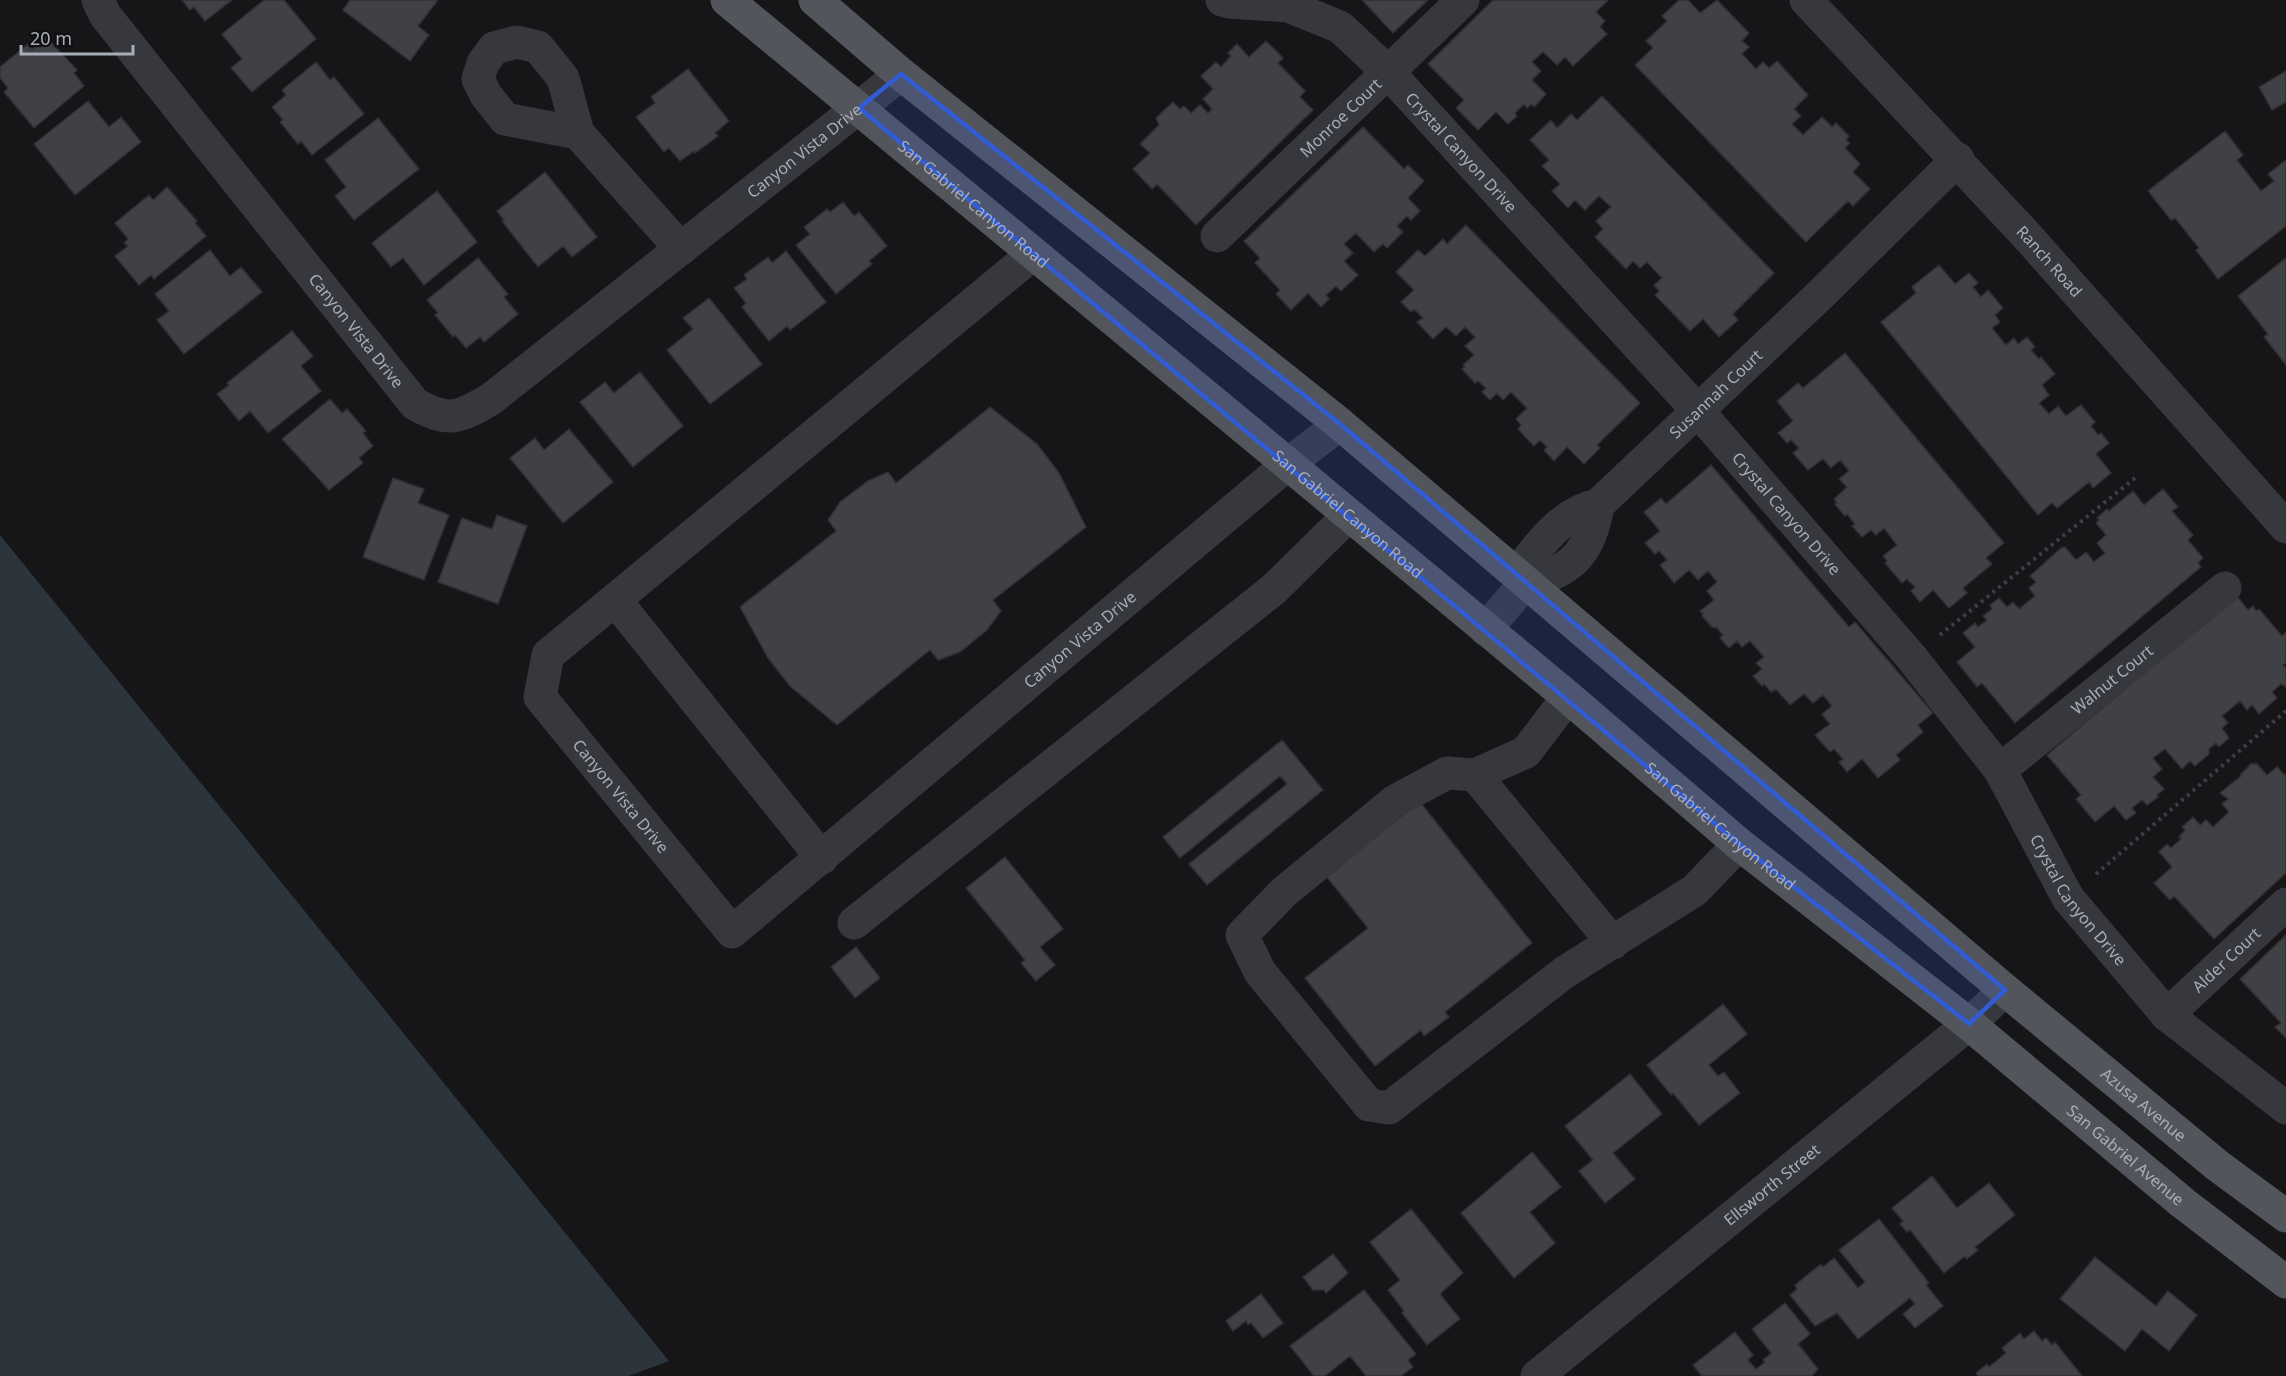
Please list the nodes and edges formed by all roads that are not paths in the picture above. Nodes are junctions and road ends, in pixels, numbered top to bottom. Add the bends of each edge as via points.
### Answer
1 (98, 0) edge
2 (727, 0) edge
3 (1222, 0) edge
4 (1463, 0) edge
5 (1806, 0) edge
6 (818, 1) edge
7 (1388, 72) junction
8 (901, 74) junction
9 (859, 108) junction
10 (578, 133) dead end
11 (1958, 159) junction
12 (1217, 236) dead end
13 (681, 249) junction
14 (1033, 254) junction
15 (1697, 410) junction
16 (1340, 424) junction
17 (1288, 464) junction
18 (1348, 515) junction
19 (2286, 527) edge
20 (1521, 579) junction
21 (2225, 588) dead end
22 (616, 601) junction
23 (1486, 630) junction
24 (1568, 698) junction
25 (2000, 770) junction
26 (1475, 775) junction
27 (1739, 844) junction
28 (822, 858) junction
29 (2286, 904) edge
30 (854, 923) dead end
31 (1613, 943) junction
32 (2005, 990) junction
33 (2167, 1015) junction
34 (1969, 1024) junction
35 (2286, 1108) edge
36 (2286, 1216) edge
37 (2286, 1282) edge
38 (1537, 1376) edge

1 - 13 street, Canyon Vista Drive via 105,15 415,404 435,416 464,416 491,399
2 - 9 main road, San Gabriel Canyon Road
3 - 7 street, Crystal Canyon Drive via 1288,6 1340,27
4 - 7 street, Monroe Court
5 - 11 street, Ranch Road
6 - 8 main road
7 - 12 street, Monroe Court
7 - 15 street, Crystal Canyon Drive
8 - 9 street, Canyon Vista Drive
8 - 16 main road
9 - 13 street, Canyon Vista Drive
9 - 14 main road, San Gabriel Canyon Road
10 - 13 street
11 - 15 street, Susannah Court via 1820,296
11 - 19 street, Ranch Road
14 - 17 main road, San Gabriel Canyon Road
14 - 22 street, Canyon Vista Drive
15 - 20 street, Susannah Court via 1598,505 1594,530 1572,563 1553,574
15 - 25 street, Crystal Canyon Drive via 1912,658
16 - 17 street, Canyon Vista Drive
16 - 20 main road
17 - 18 main road, San Gabriel Canyon Road
17 - 28 street, Canyon Vista Drive
18 - 23 main road, San Gabriel Canyon Road
18 - 30 street via 1275,589
20 - 23 street, Susannah Court
20 - 32 main road
21 - 25 street, Walnut Court
22 - 28 street
22 - 28 street, Canyon Vista Drive via 548,655 540,697 732,932
23 - 24 main road, San Gabriel Canyon Road
24 - 26 street via 1526,752
24 - 27 main road, San Gabriel Canyon Road
25 - 33 street, Crystal Canyon Drive via 2068,898
26 - 31 street
26 - 31 street via 1447,773 1395,801 1284,892 1242,934 1260,972 1369,1105 1389,1108 1565,972
27 - 31 street via 1695,890
27 - 34 main road, San Gabriel Canyon Road
29 - 33 street, Alder Court
32 - 34 street, Ellsworth Street
32 - 36 main road, Azusa Avenue via 2218,1166
33 - 35 street, Crystal Canyon Drive
34 - 37 main road, San Gabriel Avenue via 2183,1203
34 - 38 street, Ellsworth Street

